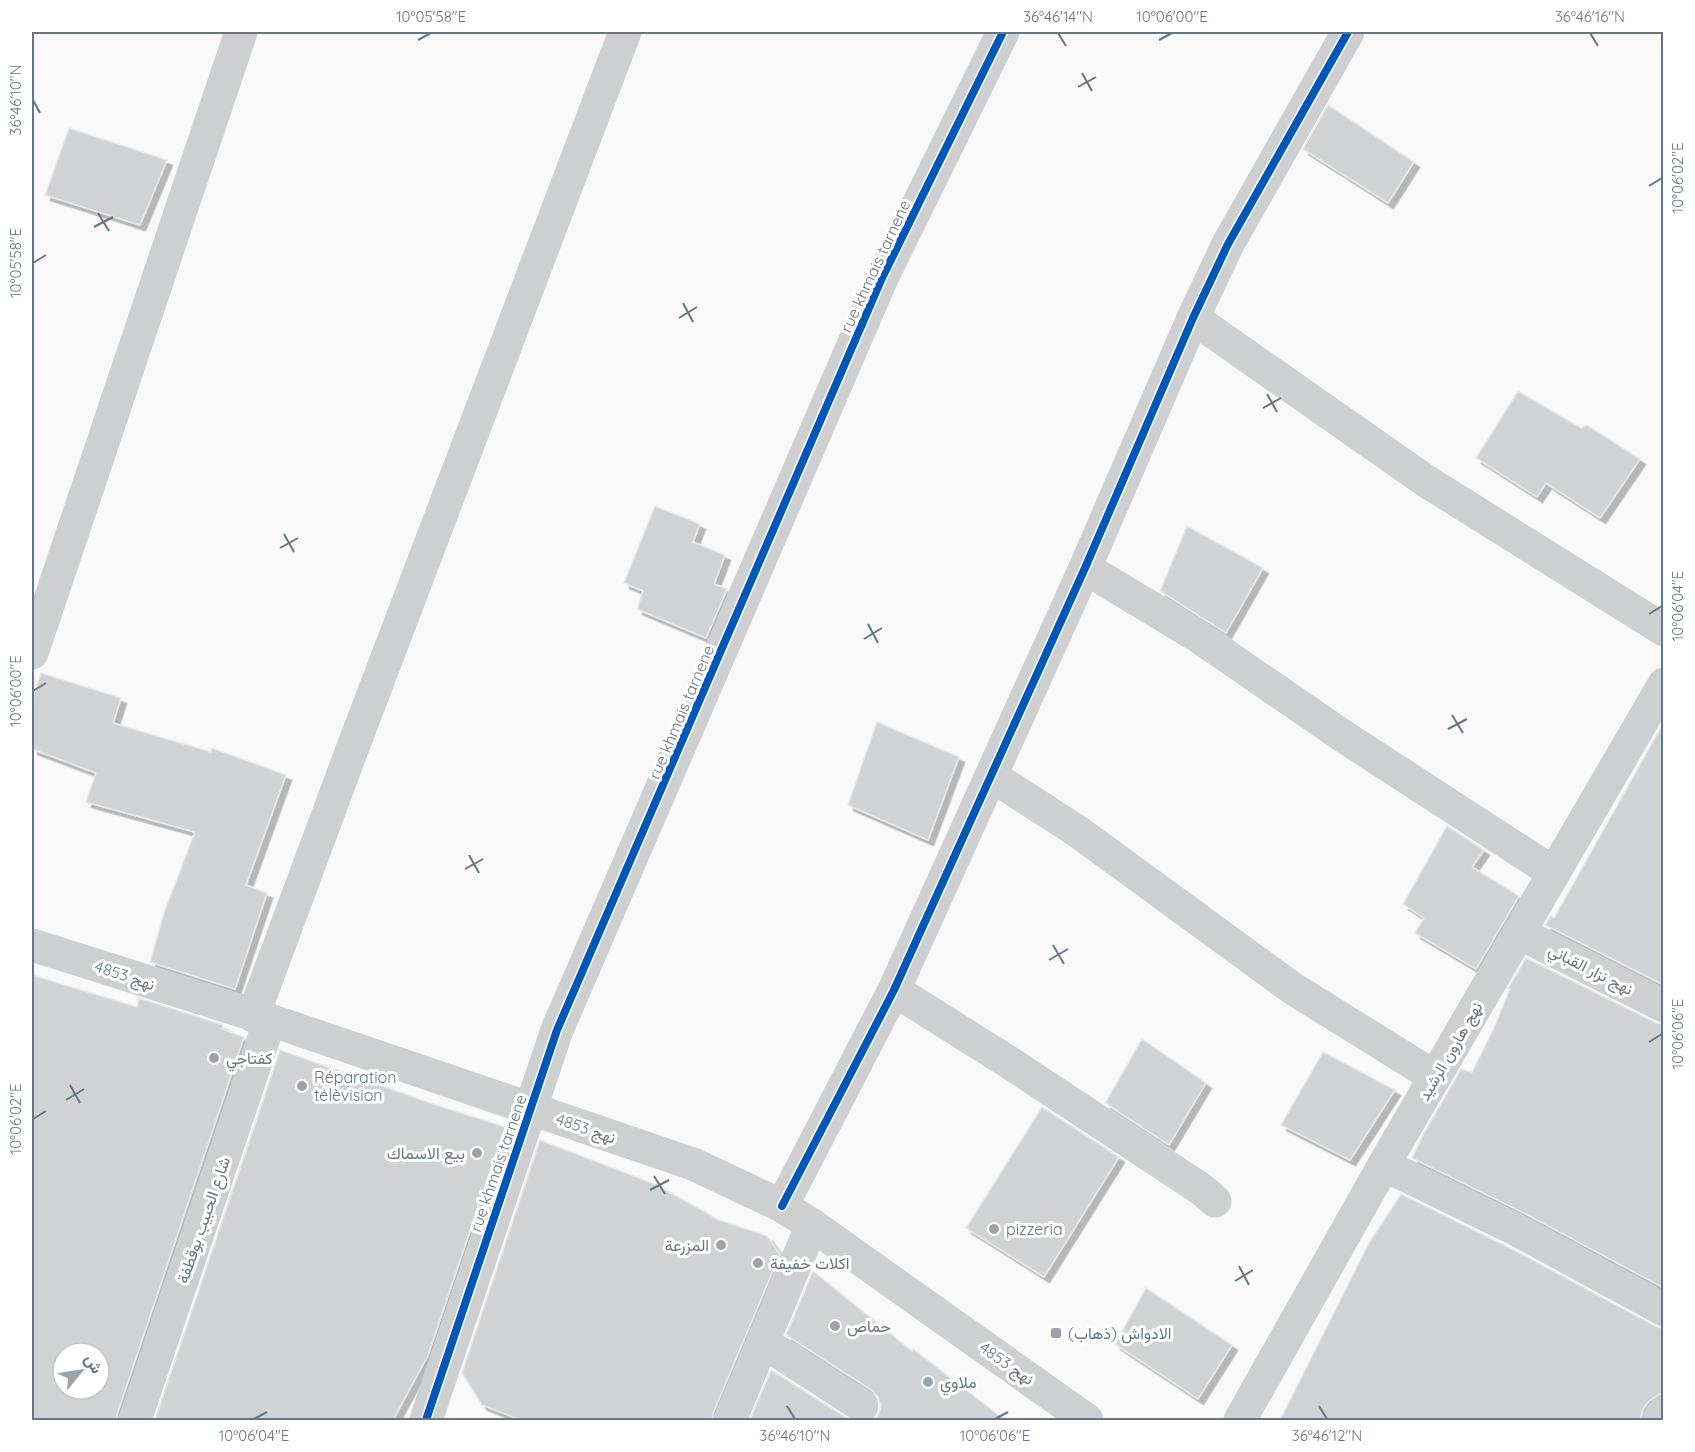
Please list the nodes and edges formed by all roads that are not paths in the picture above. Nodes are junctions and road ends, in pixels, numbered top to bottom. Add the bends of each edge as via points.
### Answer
1 (241, 32) edge
2 (625, 32) edge
3 (1003, 32) edge
4 (1348, 32) edge
5 (1192, 318) junction
6 (1085, 568) junction
7 (1664, 630) edge
8 (32, 653) edge
9 (1664, 684) edge
10 (992, 776) junction
11 (1554, 873) junction
12 (1519, 933) junction
13 (32, 945) edge
14 (894, 990) junction
15 (1664, 1006) edge
16 (261, 1018) junction
17 (1435, 1077) junction
18 (531, 1109) junction
19 (1384, 1166) junction
20 (1215, 1201) dead end
21 (782, 1206) junction
22 (812, 1225) junction
23 (1664, 1310) edge
24 (763, 1342) junction
25 (862, 1406) dead end
26 (1664, 1412) edge
27 (135, 1420) edge
28 (426, 1420) edge
29 (730, 1420) edge
30 (1087, 1420) edge
31 (1240, 1420) edge
32 (1658, 1420) edge

1 - 8 street
2 - 16 street, شارع الحبيب بوقطفة via 353,747
3 - 18 street, rue khmais tarnene via 882,278 557,1030
4 - 5 street via 1228,244
5 - 6 street
5 - 7 street via 1426,481
6 - 10 street
6 - 11 street via 1196,635
9 - 11 street, نهج هارون الرشيد
10 - 14 street
10 - 17 street via 1077,831 1292,988
11 - 12 street, نهج هارون الرشيد
12 - 15 street, نهج نزار القباني
12 - 17 street, نهج هارون الرشيد
13 - 16 street, نهج 4853
14 - 20 street
14 - 21 street
16 - 18 street, نهج 4853
16 - 27 street, شارع الحبيب بوقطفة
17 - 19 street, نهج هارون الرشيد
18 - 21 street, نهج 4853 via 693,1164
18 - 28 street, rue khmais tarnene
19 - 23 street via 1519,1231
19 - 31 street, نهج هارون الرشيد
21 - 22 street, نهج 4853
22 - 24 street
22 - 30 street, نهج 4853
24 - 25 street
24 - 29 street
26 - 32 street

